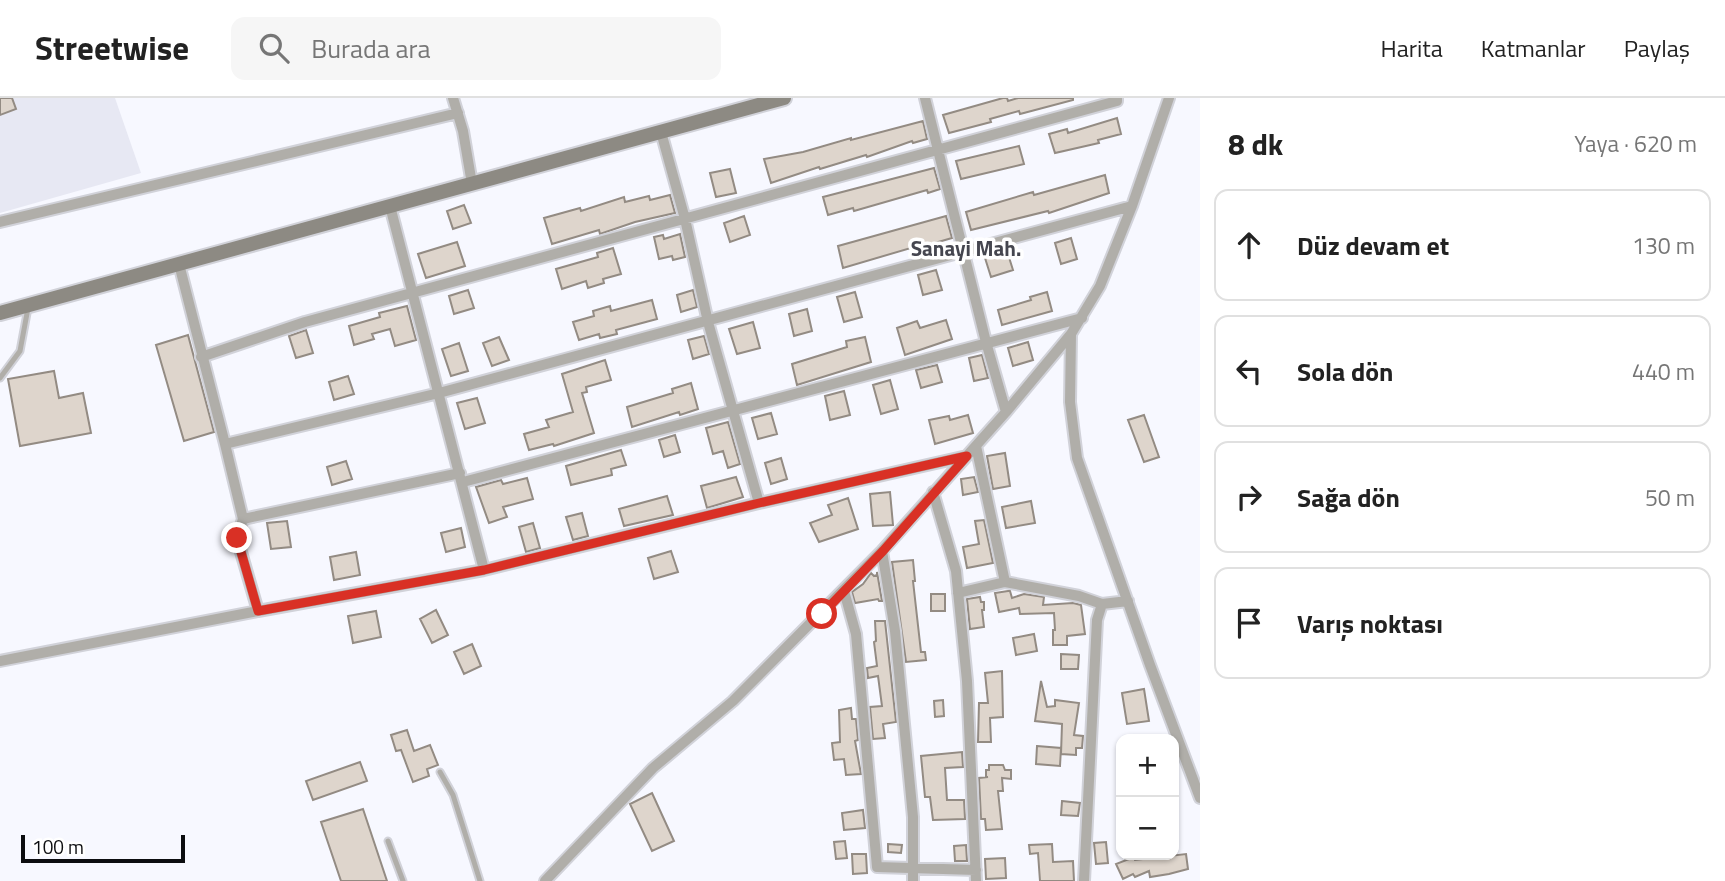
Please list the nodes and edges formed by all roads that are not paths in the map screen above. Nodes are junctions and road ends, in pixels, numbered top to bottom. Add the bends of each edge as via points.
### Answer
1 (453, 98) edge
2 (784, 98) edge
3 (925, 98) edge
4 (1117, 98) edge
5 (1169, 98) edge
6 (458, 113) junction
7 (661, 132) junction
8 (937, 151) junction
9 (472, 184) junction
10 (390, 206) junction
11 (1132, 206) junction
12 (685, 219) junction
13 (0, 222) edge
14 (965, 251) junction
15 (179, 264) junction
16 (413, 293) junction
17 (28, 305) junction
18 (0, 313) edge
19 (1082, 318) junction
20 (708, 322) junction
21 (1071, 334) junction
22 (986, 342) junction
23 (201, 357) junction
24 (0, 378) edge
25 (439, 393) junction
26 (732, 411) junction
27 (1006, 412) junction
28 (225, 444) junction
29 (976, 446) junction
30 (967, 456) junction
31 (461, 477) junction
32 (933, 492) junction
33 (759, 503) junction
34 (243, 519) junction
35 (883, 551) junction
36 (484, 570) junction
37 (1005, 582) junction
38 (844, 591) junction
39 (958, 593) junction
40 (1128, 601) junction
41 (1102, 604) junction
42 (258, 611) junction
43 (0, 660) edge
44 (440, 772) dead end
45 (1200, 798) edge
46 (388, 841) dead end
47 (913, 868) junction
48 (976, 875) edge
49 (403, 881) edge
50 (480, 881) edge
51 (545, 881) edge
52 (913, 881) edge
53 (1084, 881) edge

1 - 6 street
2 - 7 main road
3 - 8 street
4 - 8 street
5 - 11 street
6 - 9 street
6 - 13 street
7 - 9 main road
7 - 12 street
8 - 12 street
8 - 14 street
9 - 10 main road
10 - 15 main road
10 - 16 street
11 - 14 street
11 - 19 street
12 - 16 street
12 - 20 street
14 - 20 street
14 - 22 street
15 - 17 main road
15 - 23 street
16 - 23 street
16 - 25 street
17 - 18 main road
17 - 24 lane via 20,351
19 - 21 street
19 - 22 street
20 - 25 street
20 - 26 street
21 - 27 street
21 - 40 street via 1070,402 1077,458
22 - 26 street
22 - 27 street
23 - 28 street
25 - 28 street
25 - 31 street
26 - 31 street
26 - 33 street
27 - 29 street
28 - 34 street
29 - 30 street
29 - 37 street
30 - 32 street
30 - 33 street
31 - 34 street
31 - 36 street
32 - 35 street
32 - 39 street
33 - 36 street
34 - 42 street via 237,538
35 - 38 street
35 - 47 street via 913,817
36 - 42 street
37 - 39 street
37 - 41 street
38 - 47 street via 856,634 877,867
38 - 51 street via 733,701 653,768
39 - 48 street
40 - 41 street
40 - 45 street
41 - 53 street via 1097,620
42 - 43 street
44 - 50 lane via 453,795
46 - 49 lane
47 - 48 street
47 - 52 street

